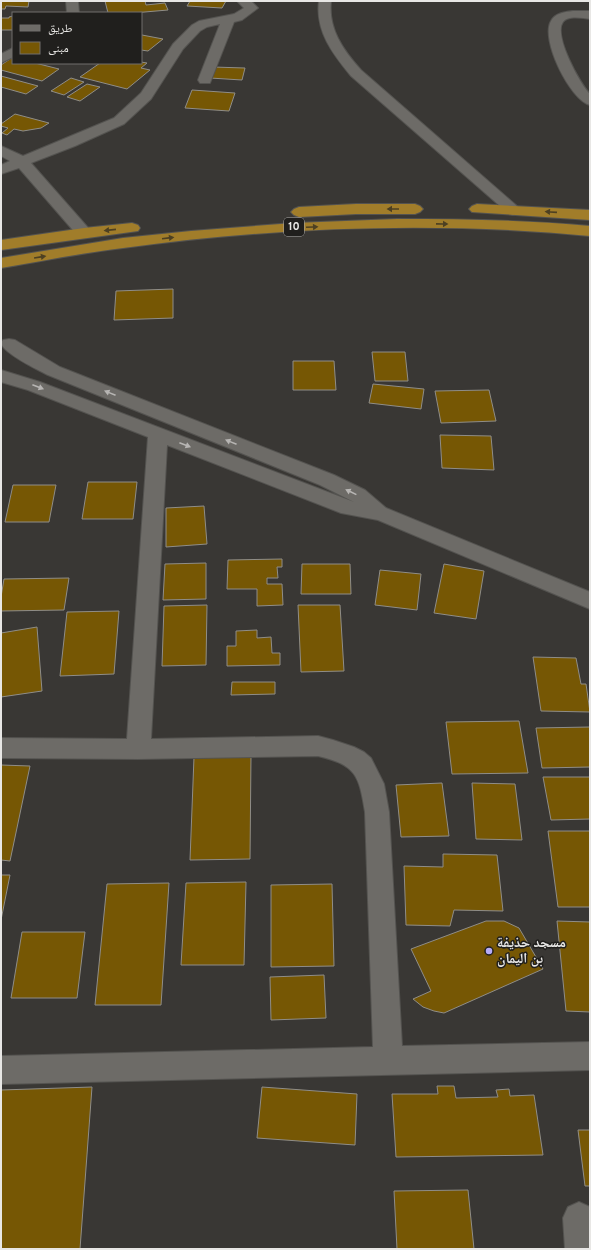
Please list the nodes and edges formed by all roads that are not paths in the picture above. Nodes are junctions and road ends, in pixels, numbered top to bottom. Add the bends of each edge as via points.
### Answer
1 (72, 1) edge
2 (325, 1) edge
3 (253, 3) edge
4 (73, 12) edge
5 (590, 15) edge
6 (228, 20) junction
7 (12, 53) edge
8 (1, 59) edge
9 (206, 80) dead end
10 (590, 101) edge
11 (1, 150) edge
12 (22, 162) junction
13 (1, 170) edge
14 (513, 210) junction
15 (287, 213) dead end
16 (256, 215) dead end
17 (590, 215) edge
18 (590, 231) edge
19 (84, 233) junction
20 (1, 245) edge
21 (1, 263) edge
22 (5, 341) edge
23 (1, 368) edge
24 (1, 376) edge
25 (158, 434) junction
26 (382, 514) junction
27 (590, 601) edge
28 (1, 748) edge
29 (138, 749) junction
30 (590, 1056) edge
31 (388, 1061) junction
32 (1, 1070) edge
33 (579, 1218) dead end
34 (581, 1249) edge

1 - 4 street
2 - 14 street via 326,27 337,50 356,73
3 - 6 street via 238,18
5 - 10 street via 564,15 556,22 554,28 557,44 570,76 579,91
6 - 9 street
6 - 12 street via 203,24 191,33 178,47 146,96 119,121
7 - 8 street
11 - 12 street
12 - 13 street
12 - 19 street
14 -> 15 highway, 10 via 356,209
17 -> 14 highway, 10
16 -> 19 highway
21 -> 18 highway, 10 via 122,244 258,229 354,225 499,224
19 - 20 highway
22 - 23 street via 12,350 12,356
26 -> 22 street via 358,496 327,480 54,371
24 -> 25 street via 34,386
25 -> 26 street via 348,508
25 - 29 street
26 - 27 street
28 - 29 street
29 - 31 street via 318,746 336,750 360,762 371,780 377,812
30 - 31 street
31 - 32 street
33 - 34 street

